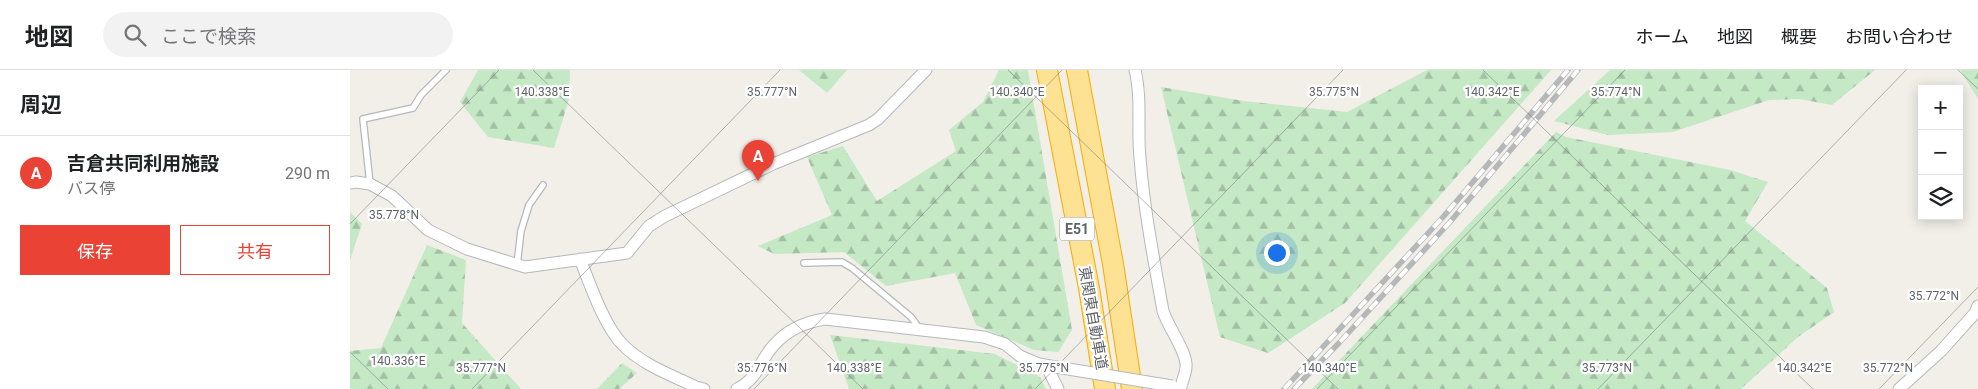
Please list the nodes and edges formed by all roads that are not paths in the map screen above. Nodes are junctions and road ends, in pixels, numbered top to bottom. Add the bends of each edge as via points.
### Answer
1 (446, 70) edge
2 (926, 70) edge
3 (1047, 70) edge
4 (1077, 70) edge
5 (1136, 70) edge
6 (350, 183) edge
7 (370, 184) junction
8 (543, 185) dead end
9 (580, 259) junction
10 (804, 263) dead end
11 (517, 265) junction
12 (1978, 306) edge
13 (919, 329) junction
14 (1054, 366) junction
15 (745, 387) edge
16 (1180, 387) edge
17 (704, 389) edge
18 (1058, 389) edge
19 (1105, 389) edge
20 (1132, 389) edge
21 (1899, 389) edge

1 - 7 lane via 412,108 363,119
2 - 9 street via 869,125 773,164 665,216 649,226 627,253
3 - 19 highway, 東関東自動車道 / E51
4 - 20 highway, 東関東自動車道 / E51 via 1113,264
5 - 16 street via 1144,199 1163,311 1186,364
6 - 7 street
7 - 11 street via 392,196 428,230 467,249
8 - 11 lane via 529,205 521,231
9 - 11 street via 525,267
9 - 17 street via 610,325 623,345 645,362
10 - 13 lane via 842,262 911,317
12 - 21 street via 1941,351
13 - 14 street via 984,337 1005,344 1020,356 1039,364
13 - 15 street via 825,319 806,322 773,346
14 - 16 street, bridge
14 - 18 street via 1050,373

